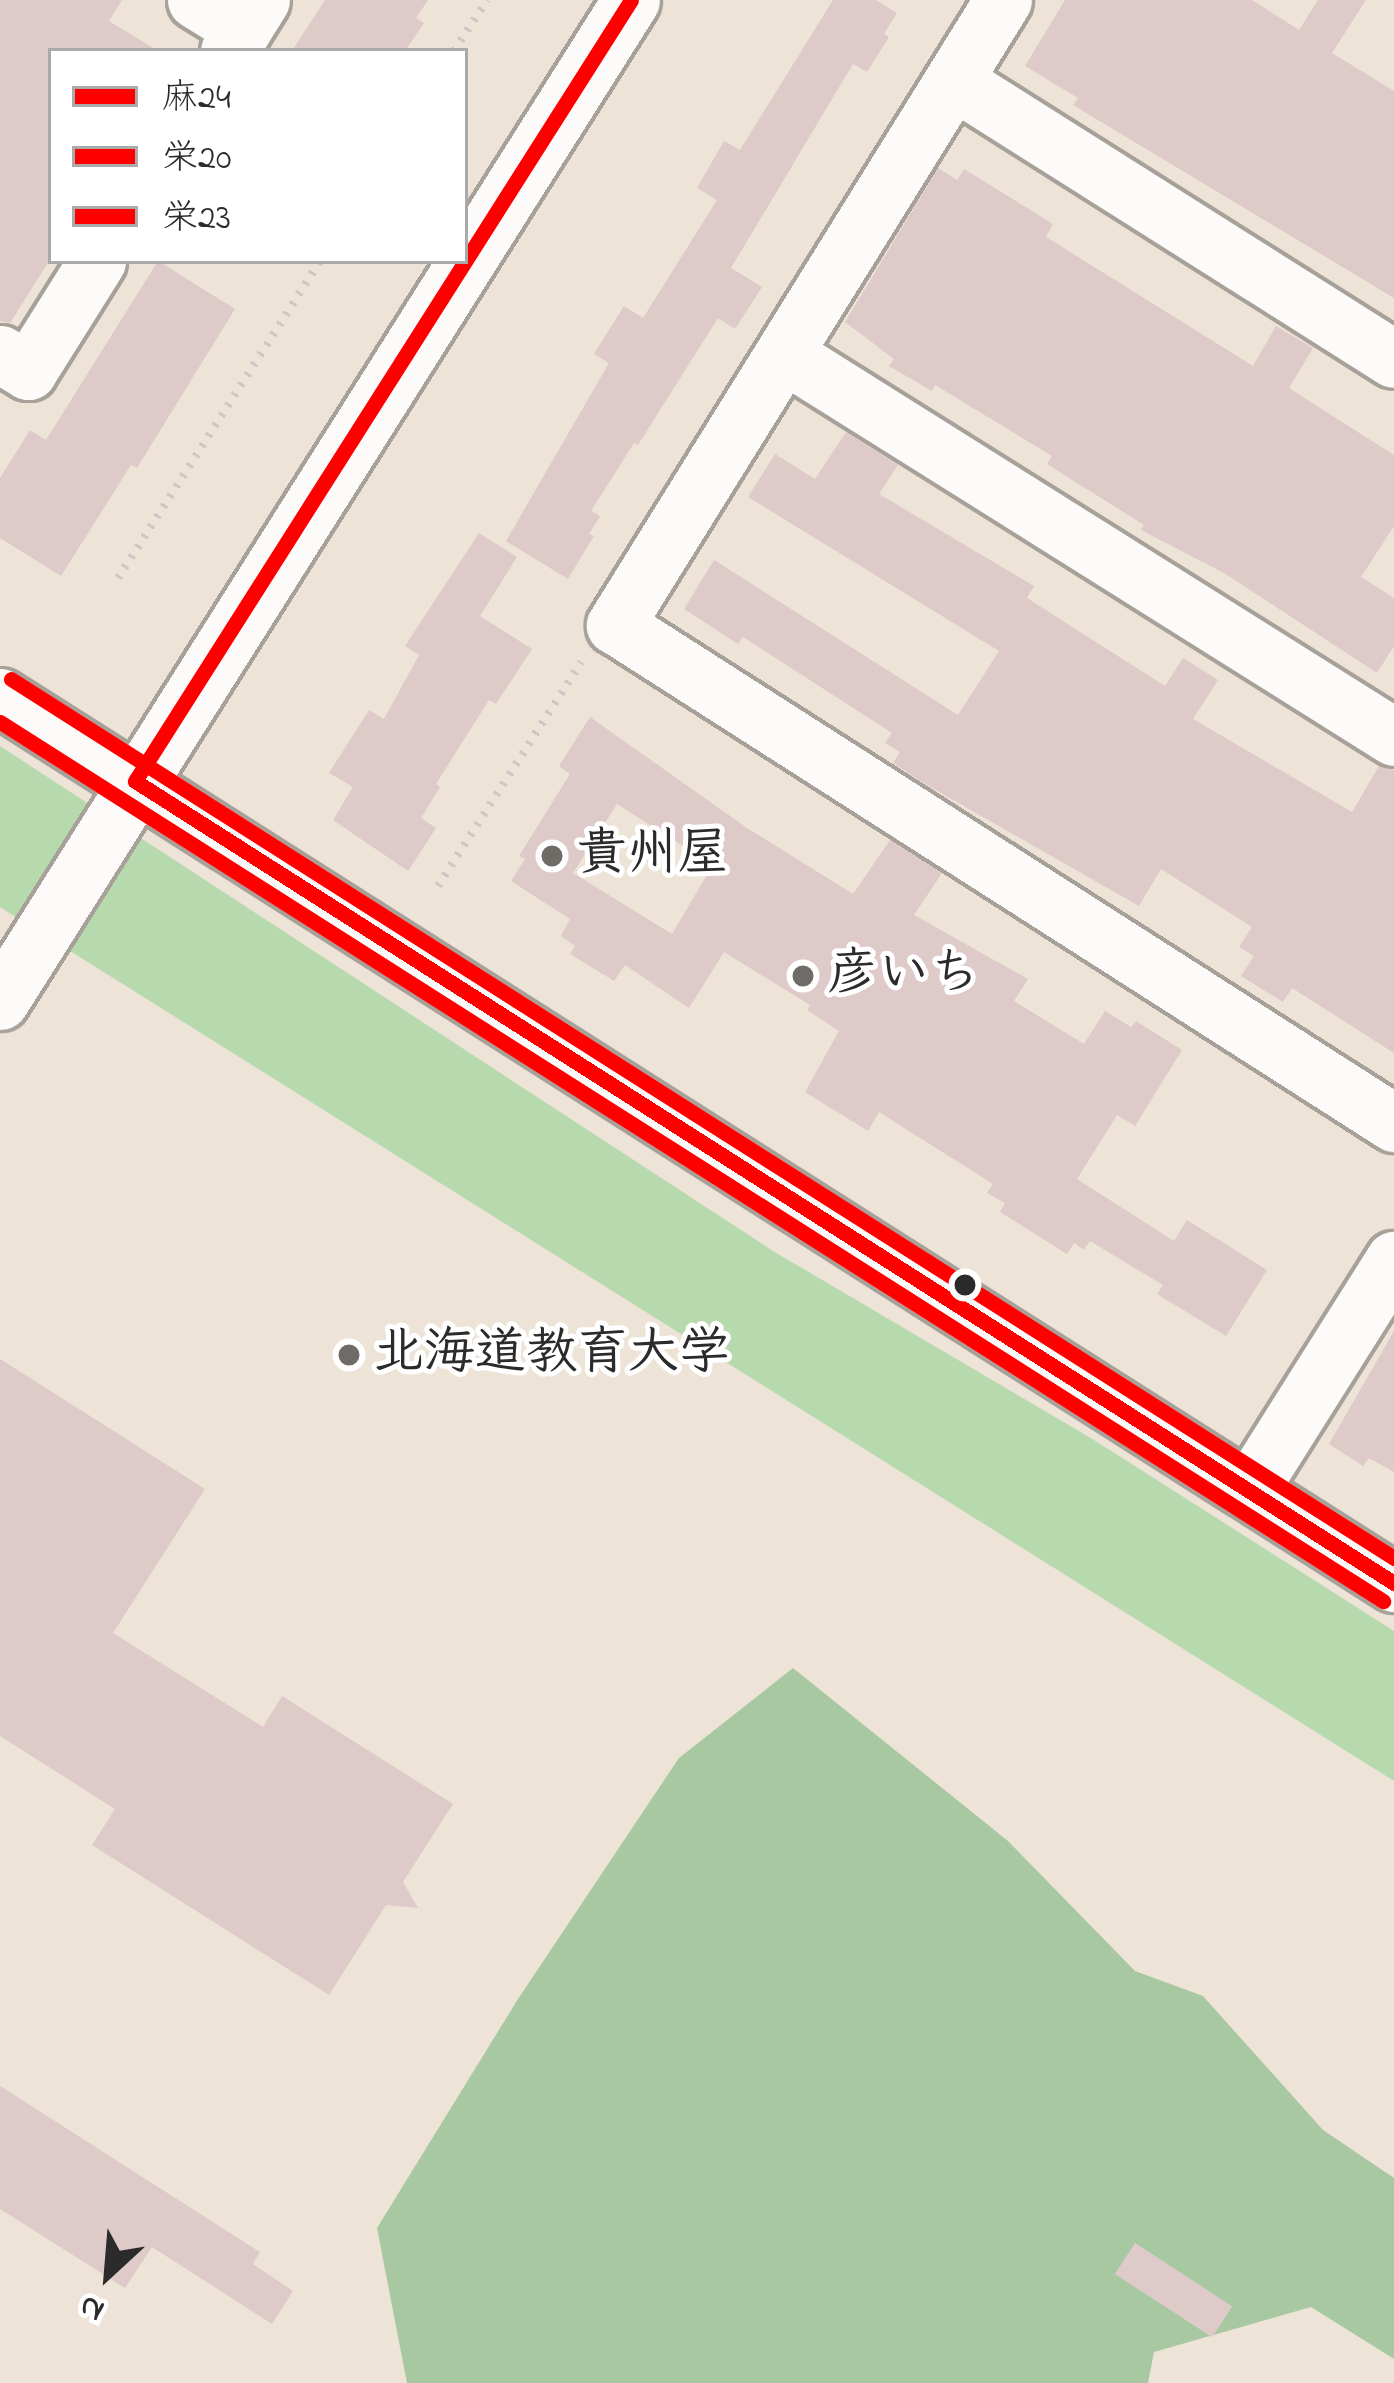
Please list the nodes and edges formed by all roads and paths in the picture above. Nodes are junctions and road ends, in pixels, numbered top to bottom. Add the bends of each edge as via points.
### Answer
1 (487, 0) edge
2 (631, 0) edge
3 (1003, 0) edge
4 (456, 48) edge
5 (954, 81) junction
6 (468, 257) edge
7 (96, 264) edge
8 (318, 264) edge
9 (464, 264) edge
10 (0, 354) edge
11 (784, 354) junction
12 (1394, 359) edge
13 (118, 578) dead end
14 (588, 651) dead end
15 (0, 697) edge
16 (1394, 737) edge
17 (136, 781) junction
18 (438, 886) dead end
19 (0, 1001) edge
20 (1394, 1124) edge
21 (1394, 1260) edge
22 (1249, 1490) junction
23 (1394, 1583) edge

1 - 4 path
2 - 6 street
3 - 5 street
5 - 11 street
5 - 12 street
7 - 10 street via 28,371
8 - 13 path
9 - 17 street
11 - 16 street
11 - 20 street via 615,625
14 - 18 path
15 - 17 street
17 - 19 street
17 - 22 street
21 - 22 street
22 - 23 street

